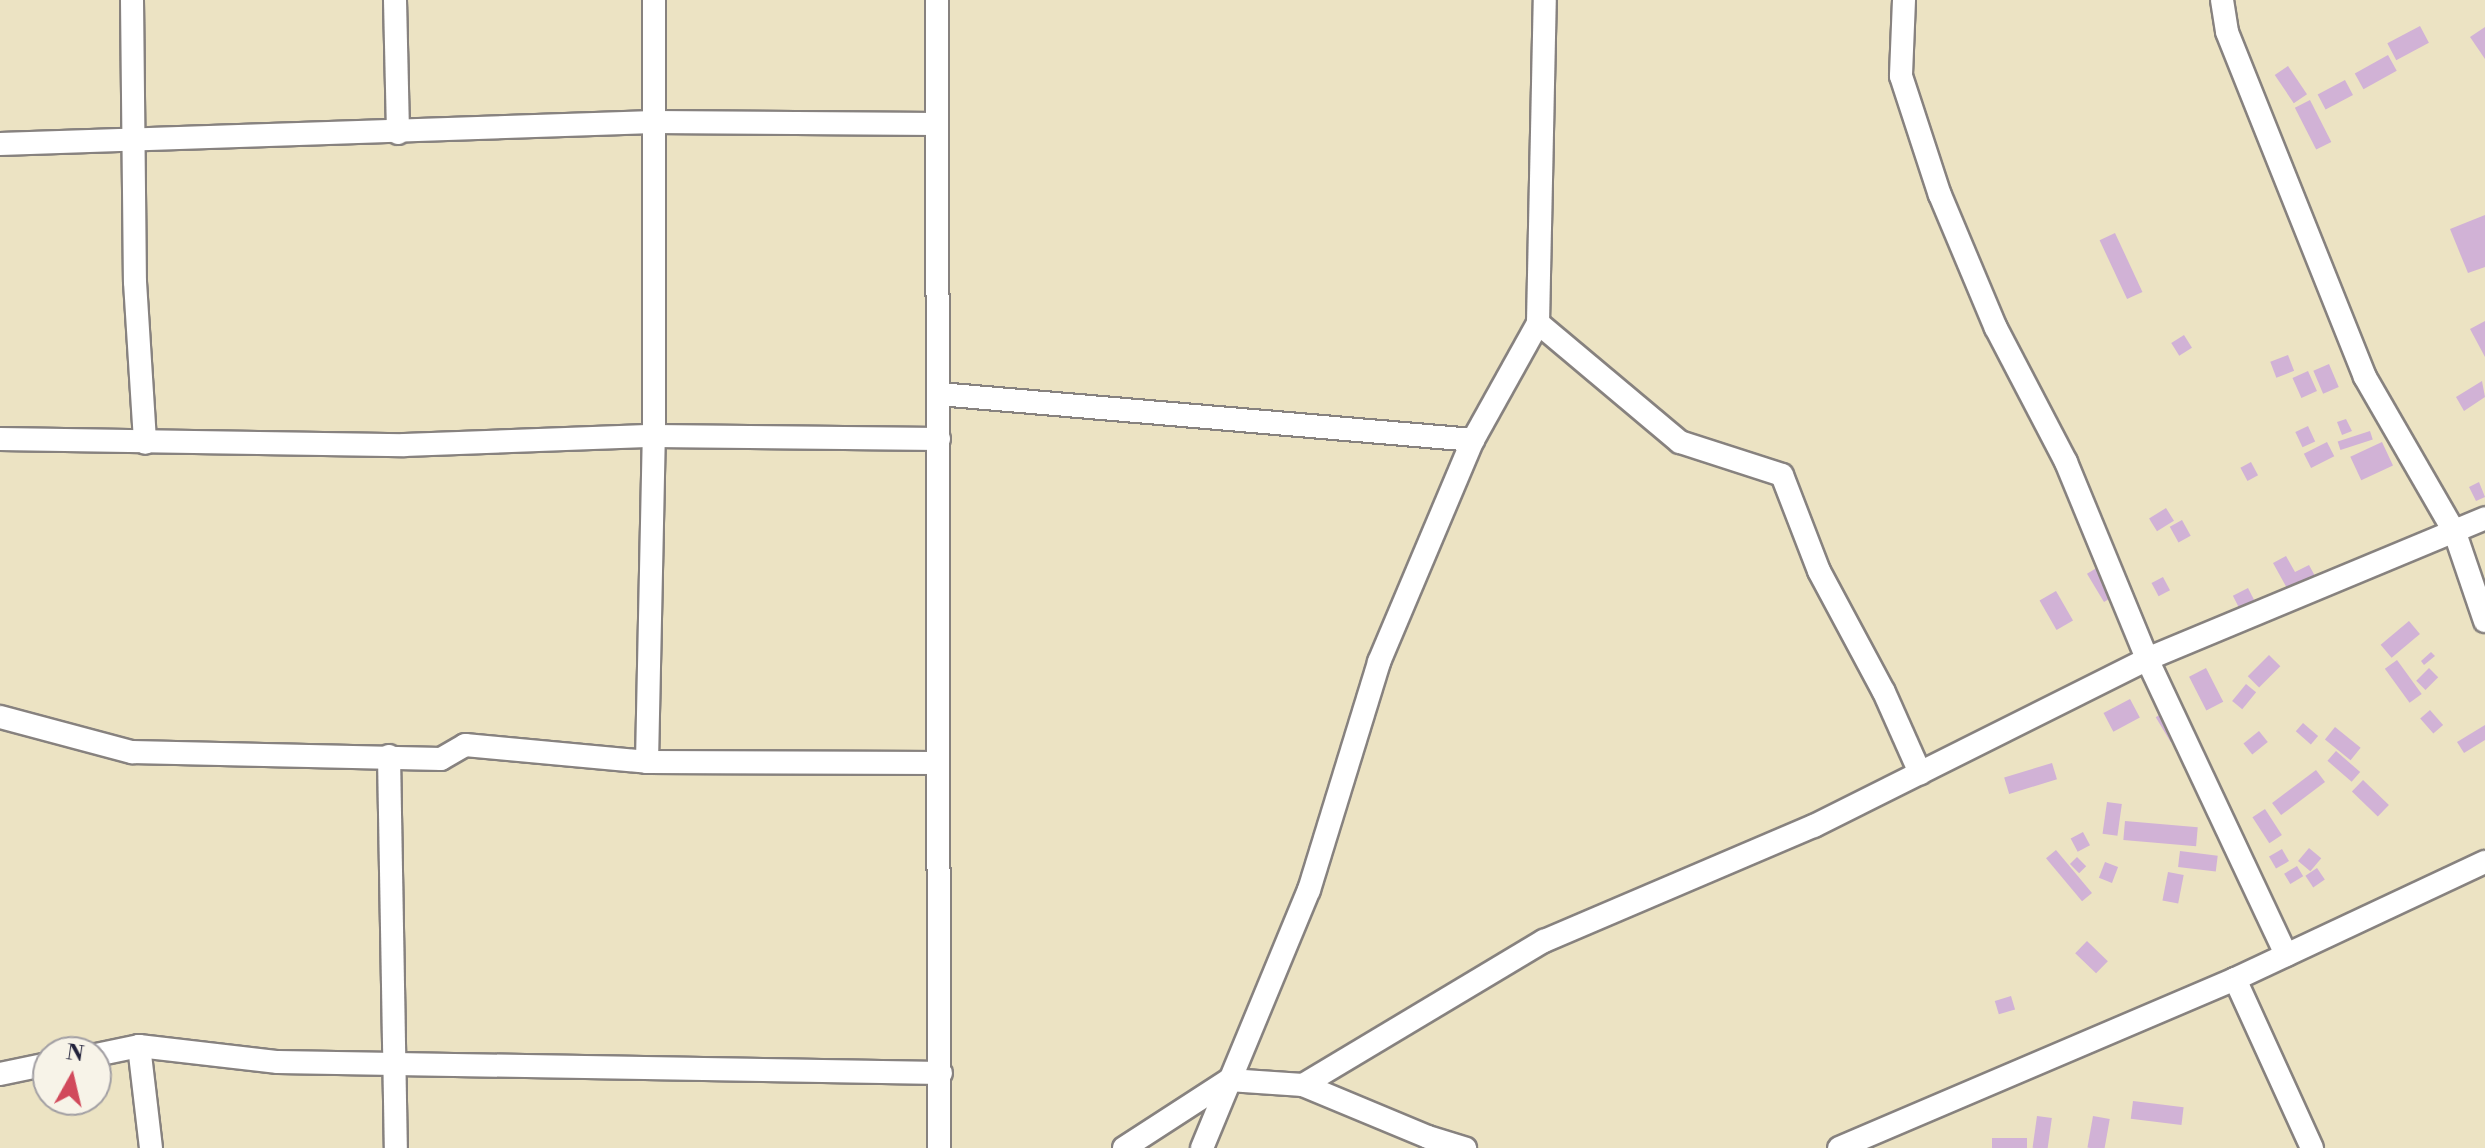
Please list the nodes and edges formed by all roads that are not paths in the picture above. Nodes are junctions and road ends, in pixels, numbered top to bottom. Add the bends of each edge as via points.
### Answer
1 (132, 0) edge
2 (395, 0) edge
3 (654, 0) edge
4 (937, 0) edge
5 (1545, 0) edge
6 (1904, 0) edge
7 (2222, 0) edge
8 (654, 122) junction
9 (937, 124) junction
10 (398, 133) junction
11 (136, 139) junction
12 (0, 144) edge
13 (1538, 323) junction
14 (939, 394) junction
15 (654, 436) junction
16 (0, 439) edge
17 (939, 439) junction
18 (1473, 440) junction
19 (145, 443) junction
20 (2485, 518) edge
21 (2455, 533) junction
22 (2485, 621) edge
23 (2147, 659) junction
24 (0, 717) edge
25 (389, 756) junction
26 (647, 762) junction
27 (938, 763) junction
28 (1920, 773) junction
29 (2485, 862) edge
30 (2286, 955) junction
31 (2235, 979) junction
32 (139, 1046) junction
33 (112, 1052) edge
34 (395, 1062) junction
35 (32, 1067) edge
36 (941, 1073) junction
37 (0, 1074) edge
38 (1229, 1080) junction
39 (1303, 1085) junction
40 (151, 1148) edge
41 (396, 1148) edge
42 (939, 1148) edge
43 (1124, 1148) edge
44 (1202, 1148) edge
45 (1465, 1148) edge
46 (1839, 1148) edge
47 (2312, 1148) edge

1 - 11 street
2 - 10 street
3 - 8 street
4 - 9 street
5 - 13 street
6 - 23 street via 1901,76 1940,195 1996,328 2066,462
7 - 21 street via 2227,32 2365,377
8 - 9 street
8 - 10 street
8 - 15 street
9 - 14 street
10 - 11 street
11 - 12 street
11 - 19 street via 135,282
13 - 18 street
13 - 28 street via 1680,442 1782,475 1819,571 1884,692
14 - 17 street
14 - 18 street
15 - 17 street
15 - 19 street via 404,445
15 - 26 street
16 - 19 street
17 - 27 street
18 - 38 street via 1379,662 1309,890
20 - 21 street
21 - 22 street
21 - 23 street
23 - 28 street
23 - 30 street
24 - 25 street via 132,752
25 - 26 street via 441,759 465,745
25 - 34 street
26 - 27 street
27 - 36 street
28 - 39 street via 1814,826 1544,941
29 - 30 street
30 - 31 street
31 - 46 street
31 - 47 street
32 - 33 street
32 - 34 street via 278,1062
32 - 40 street
34 - 36 street
34 - 41 street
35 - 37 street
36 - 42 street
38 - 39 street
38 - 43 street
38 - 44 street
39 - 45 street

